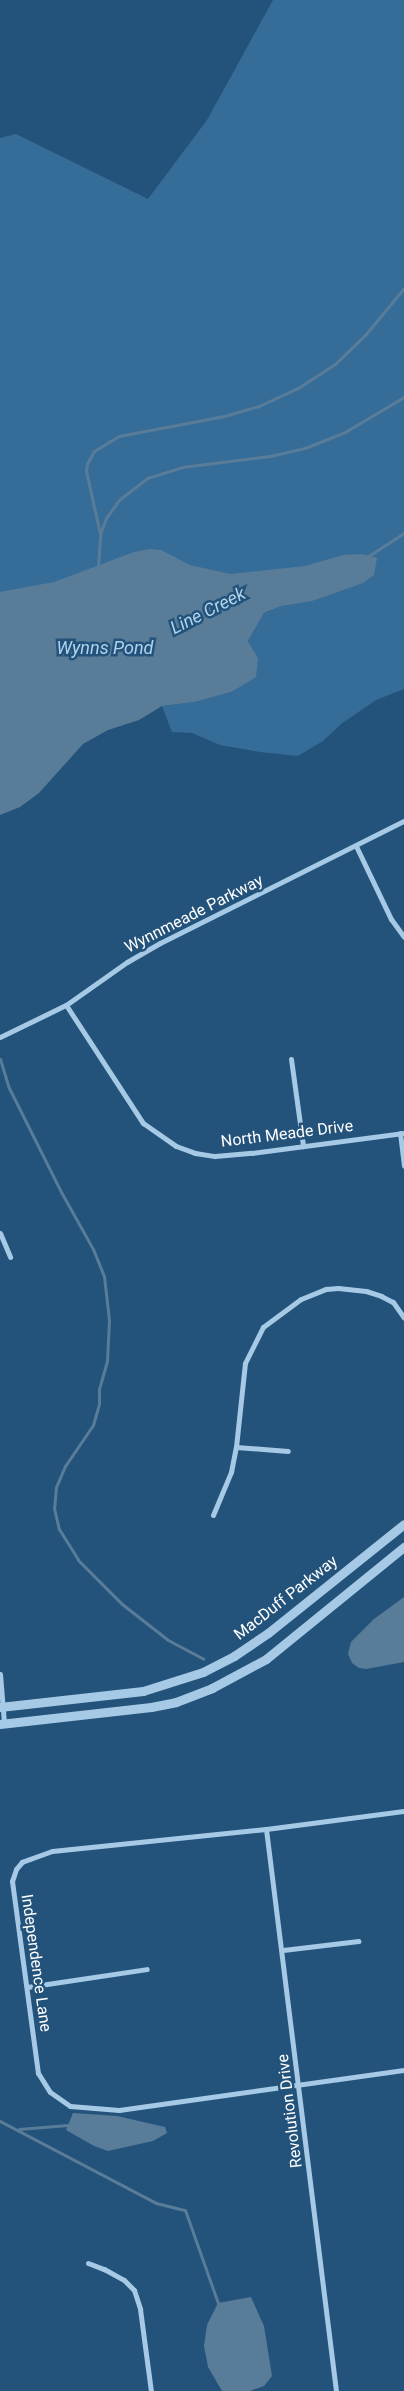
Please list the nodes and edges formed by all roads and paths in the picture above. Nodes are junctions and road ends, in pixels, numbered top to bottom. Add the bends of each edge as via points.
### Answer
1 (404, 821) edge
2 (356, 846) junction
3 (404, 937) edge
4 (66, 1004) junction
5 (0, 1037) edge
6 (291, 1059) dead end
7 (402, 1133) edge
8 (303, 1146) junction
9 (404, 1166) edge
10 (0, 1233) edge
11 (10, 1257) dead end
12 (404, 1318) edge
13 (236, 1446) junction
14 (288, 1451) dead end
15 (212, 1515) dead end
16 (404, 1524) edge
17 (404, 1547) edge
18 (0, 1674) edge
19 (2, 1706) edge
20 (2, 1724) edge
21 (404, 1811) edge
22 (266, 1828) junction
23 (358, 1941) dead end
24 (283, 1950) junction
25 (147, 1969) dead end
26 (27, 1987) junction
27 (404, 2070) edge
28 (300, 2086) junction
29 (88, 2263) dead end
30 (151, 2391) edge
31 (336, 2391) edge

1 - 2 street, Wynnmeade Parkway
2 - 3 street via 391,919
2 - 4 street, Wynnmeade Parkway via 160,943
4 - 5 street, Wynnmeade Parkway
4 - 8 street, North Meade Drive via 144,1123 168,1142 195,1153 215,1156
6 - 8 street
7 - 8 street, North Meade Drive
7 - 9 street
10 - 11 street
12 - 13 street via 393,1302 381,1296 338,1288 312,1294 272,1319 259,1334 245,1364
13 - 14 street
13 - 15 street via 231,1472
16 - 19 street, MacDuff Parkway via 268,1634 203,1672 143,1691
17 - 20 street, MacDuff Parkway via 266,1659 212,1688 176,1702 151,1707
18 - 19 street
19 - 20 street
21 - 22 street, Independence Lane
22 - 24 street, Revolution Drive
22 - 26 street, Independence Lane via 52,1851 22,1862 12,1881
23 - 24 street
24 - 28 street, Revolution Drive
25 - 26 street
26 - 28 street, Independence Lane via 38,2073 50,2092 70,2106 119,2110
27 - 28 street, Independence Lane
28 - 31 street, Revolution Drive
29 - 30 street via 104,2269 134,2290 140,2309

